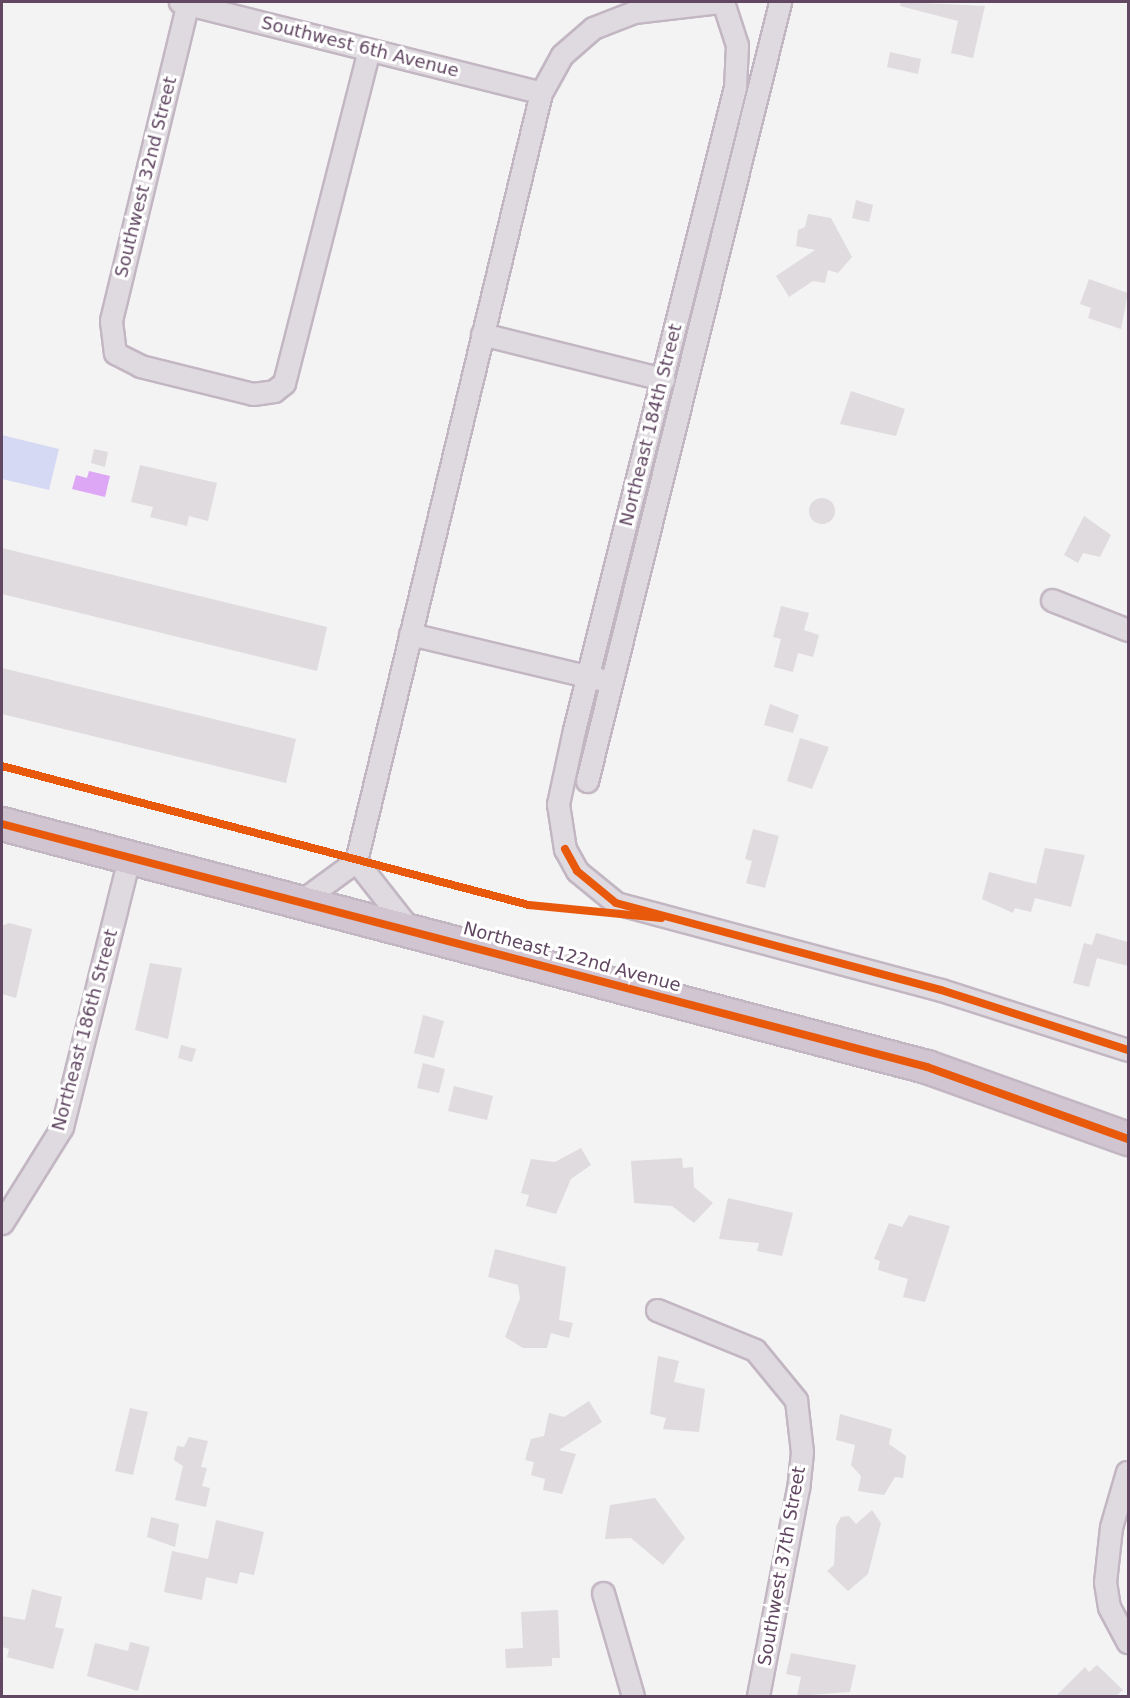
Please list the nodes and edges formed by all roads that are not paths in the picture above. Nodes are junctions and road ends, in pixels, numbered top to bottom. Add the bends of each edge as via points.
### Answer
1 (185, 2) edge
2 (721, 2) edge
3 (780, 2) edge
4 (369, 50) junction
5 (540, 93) junction
6 (483, 334) junction
7 (663, 379) junction
8 (1052, 600) dead end
9 (1128, 630) edge
10 (410, 634) junction
11 (587, 676) junction
12 (612, 682) junction
13 (587, 781) dead end
14 (2, 824) edge
15 (129, 858) junction
16 (356, 861) junction
17 (300, 902) junction
18 (411, 931) junction
19 (1128, 1050) edge
20 (1128, 1139) edge
21 (2, 1223) edge
22 (657, 1310) dead end
23 (1127, 1472) dead end
24 (603, 1593) dead end
25 (1128, 1642) edge
26 (633, 1696) edge
27 (758, 1696) edge

1 - 4 street, Southwest 6th Avenue
1 - 4 street, Southwest 32nd Street via 111,321 115,354 140,366 253,394 274,391 284,383
2 - 5 street via 634,12 593,28 562,55
2 - 7 street, Northeast 184th Street via 737,45 735,87
3 - 12 street, Northeast 184th Street
4 - 5 street, Southwest 6th Avenue
5 - 6 street
6 - 7 street
6 - 10 street
7 - 11 street, Northeast 184th Street
8 - 9 street
10 - 11 street
10 - 16 street
11 - 12 street
11 - 19 street, Northeast 184th Street via 558,804 565,849 577,871 616,903 941,990
12 - 13 street, Northeast 184th Street
14 - 15 highway, Northeast 122nd Avenue
15 - 17 highway, Northeast 122nd Avenue
15 - 21 street, Northeast 186th Street via 62,1126
16 - 17 street
16 - 18 street
17 - 18 highway, Northeast 122nd Avenue
18 - 20 highway, Northeast 122nd Avenue via 927,1067
22 - 27 street, Southwest 37th Street via 755,1350 796,1400 802,1452 798,1488
23 - 25 street via 1111,1527 1105,1582 1110,1607
24 - 26 street

